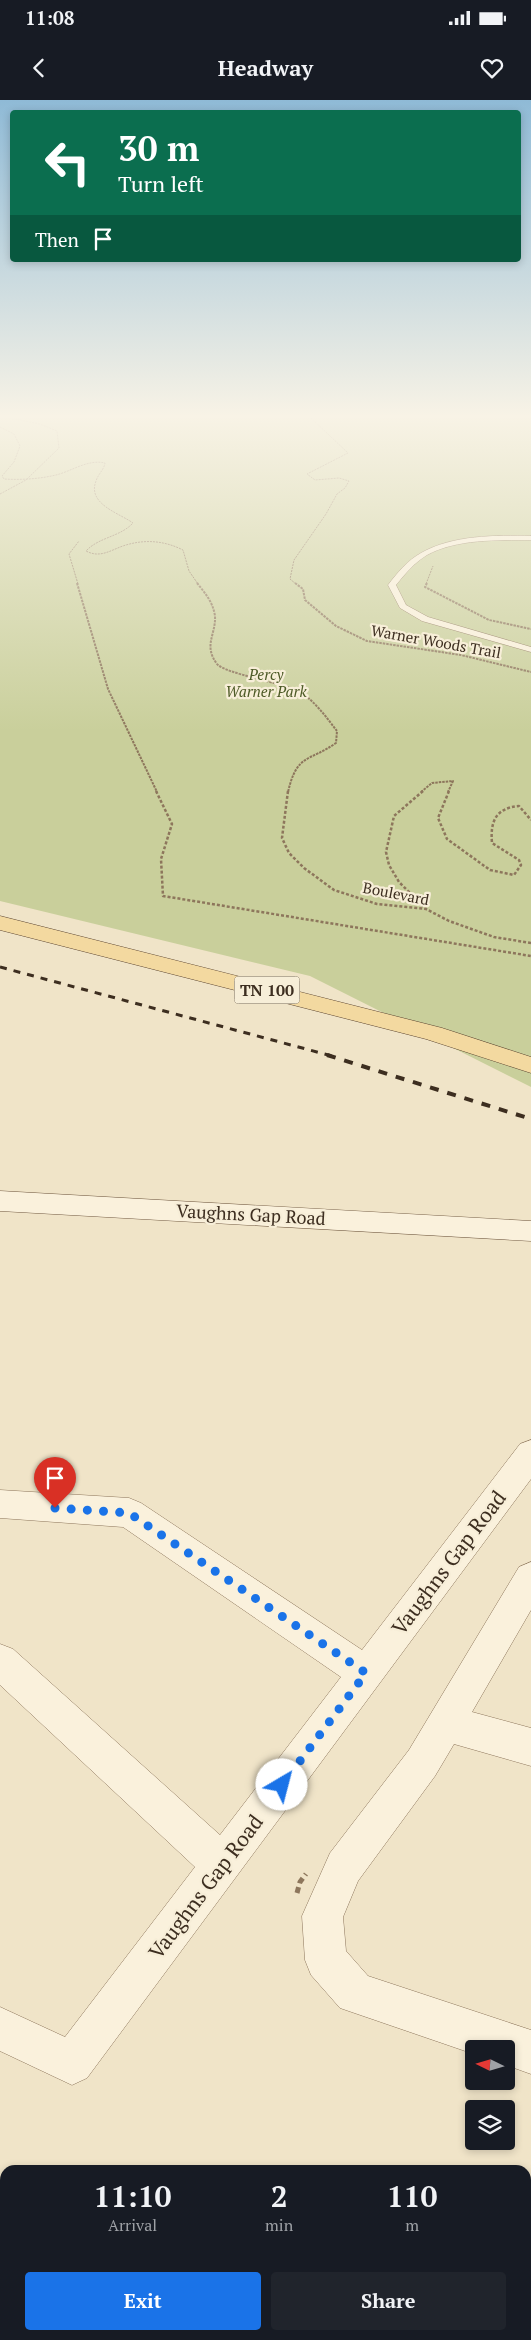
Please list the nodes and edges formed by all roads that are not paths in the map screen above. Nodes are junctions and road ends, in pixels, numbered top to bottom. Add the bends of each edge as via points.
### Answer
1 (531, 538) edge
2 (531, 650) edge
3 (0, 923) edge
4 (531, 1065) edge
5 (0, 1201) edge
6 (531, 1231) edge
7 (531, 1454) edge
8 (0, 1504) edge
9 (531, 1578) edge
10 (0, 1661) edge
11 (366, 1673) junction
12 (446, 1723) junction
13 (531, 1747) edge
14 (222, 1864) junction
15 (0, 2029) edge
16 (531, 2052) edge

1 - 2 lane via 492,539 430,551 409,565 392,585 403,606 425,620
3 - 4 main road, TN 100 via 434,1032
5 - 6 street, Vaughns Gap Road
7 - 11 street, Vaughns Gap Road
8 - 11 street via 129,1513
9 - 12 street
10 - 14 street
11 - 14 street, Vaughns Gap Road
12 - 13 street
12 - 16 street via 422,1763 344,1867 322,1916 326,1960 355,1993
14 - 15 street, Vaughns Gap Road via 72,2063

